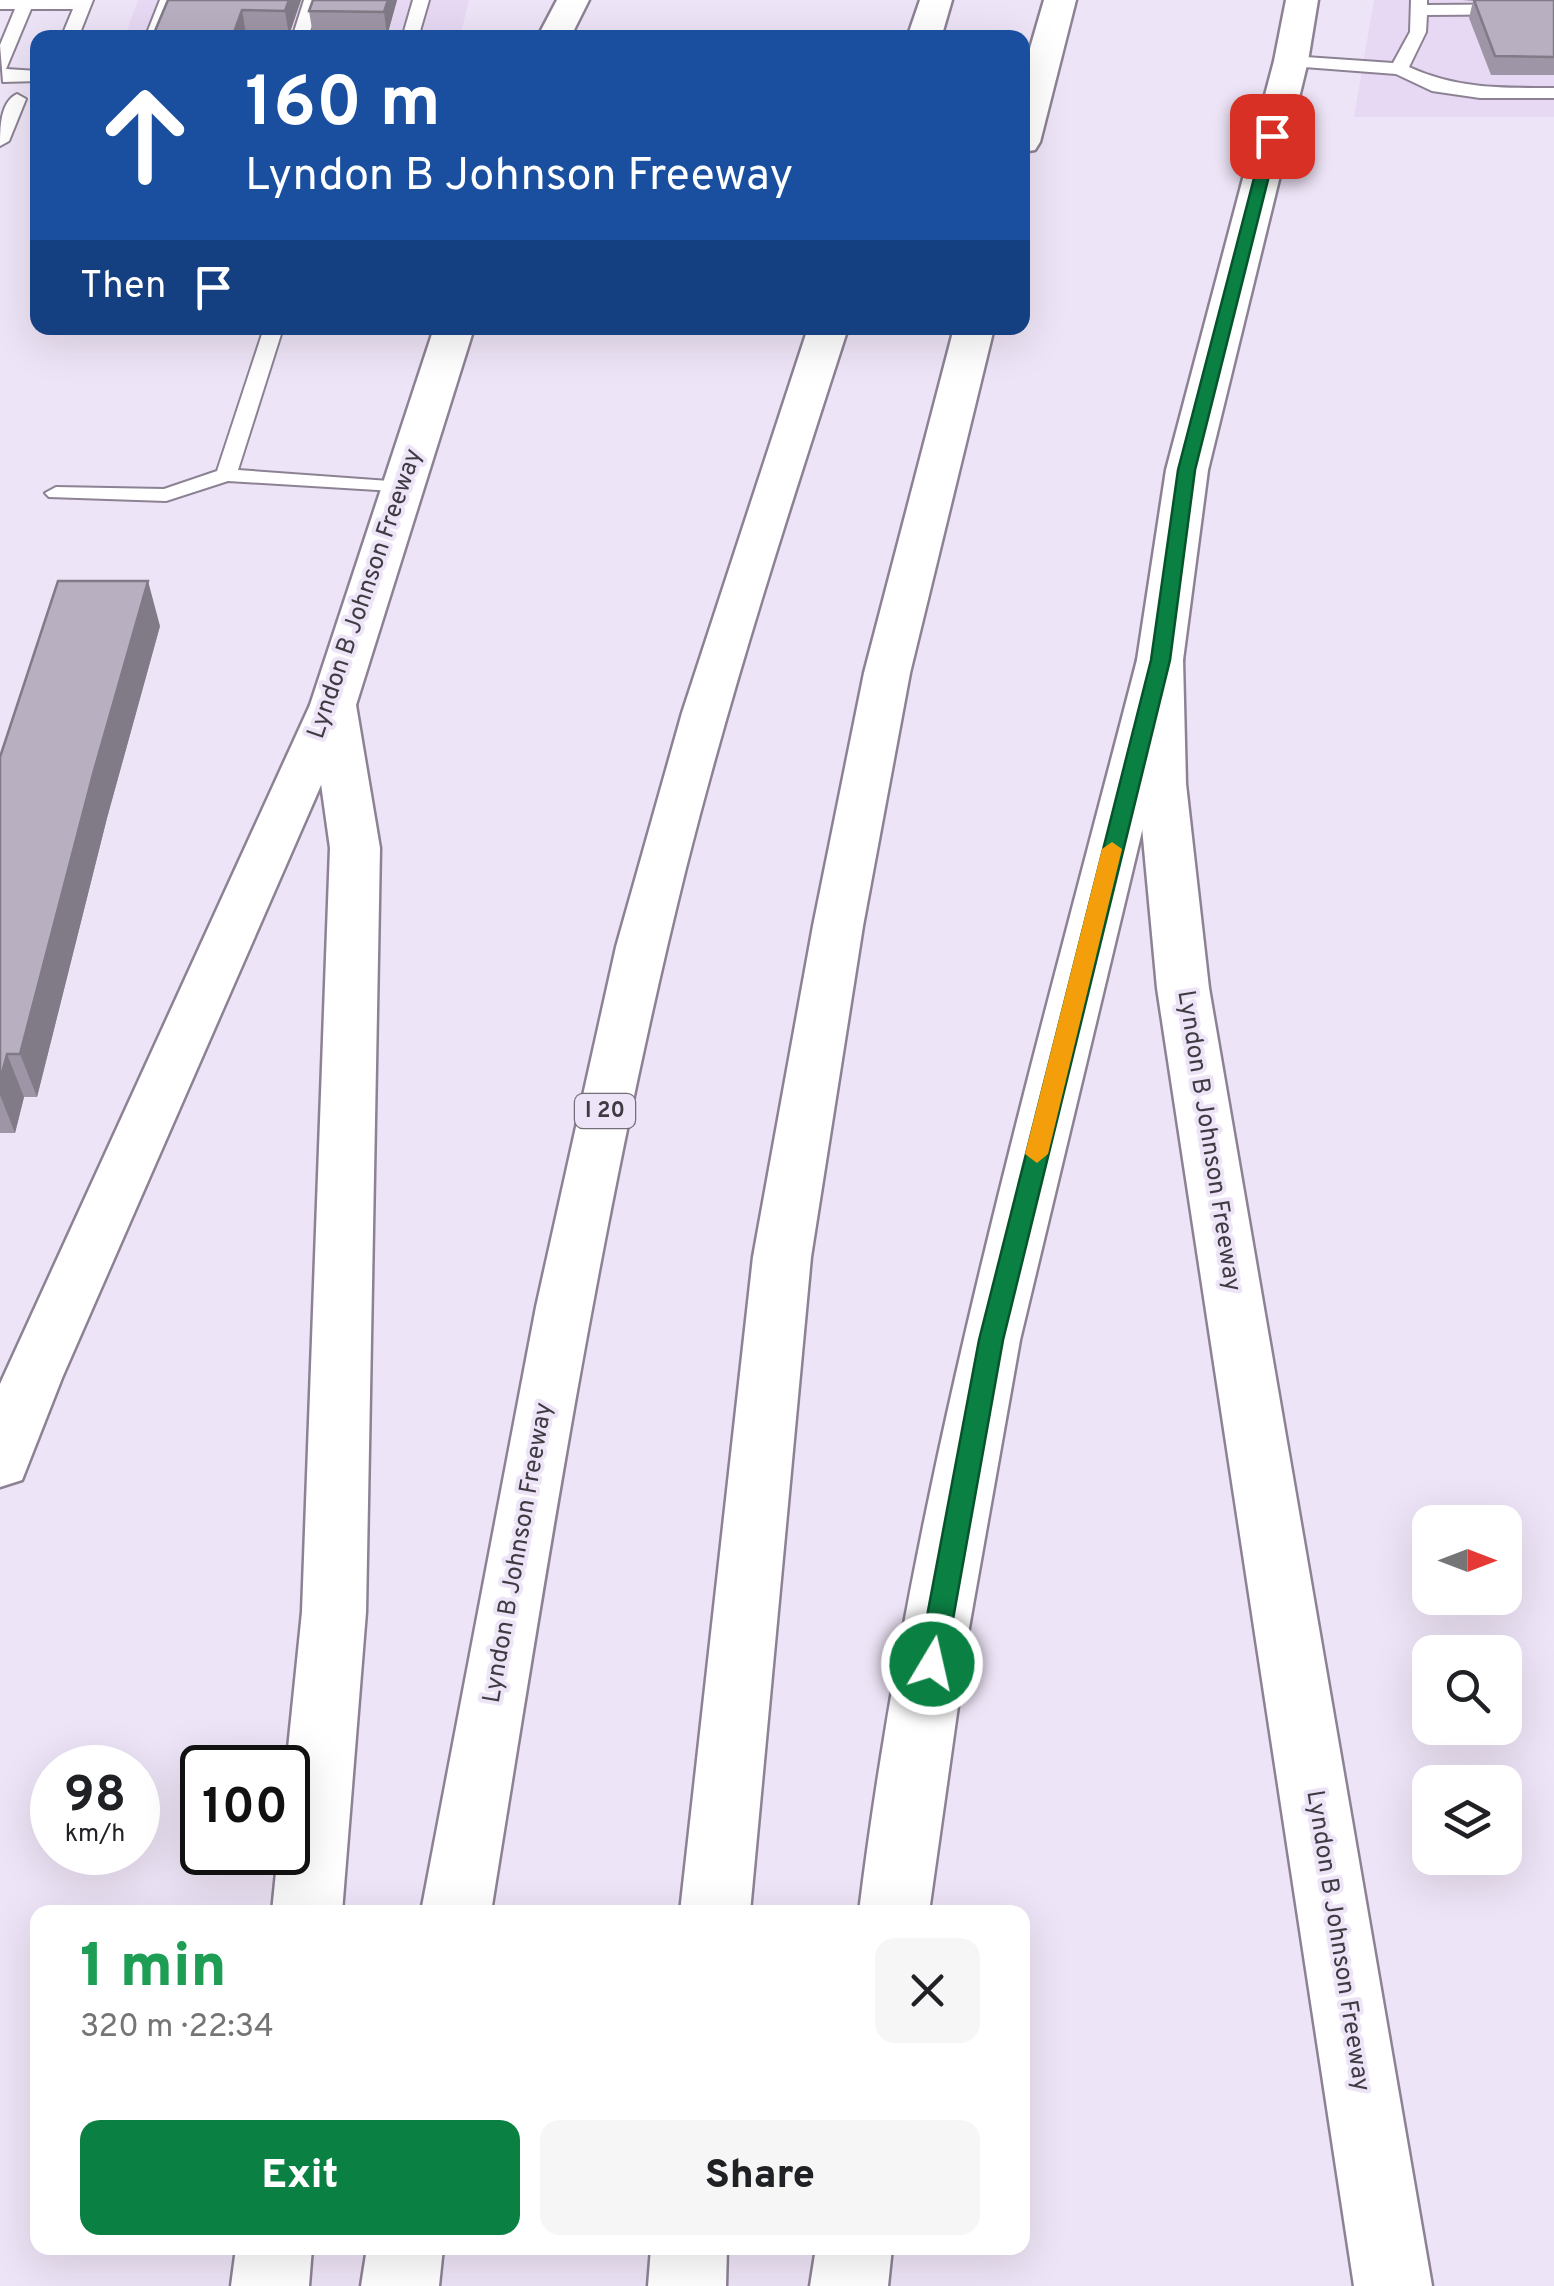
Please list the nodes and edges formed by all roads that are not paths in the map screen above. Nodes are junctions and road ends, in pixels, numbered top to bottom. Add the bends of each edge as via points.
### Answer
1 (168, 0) edge
2 (573, 0) edge
3 (936, 0) edge
4 (1060, 0) edge
5 (1302, 0) edge
6 (84, 2) edge
7 (0, 4) edge
8 (25, 4) junction
9 (1419, 5) edge
10 (1554, 9) edge
11 (306, 21) edge
12 (415, 21) edge
13 (324, 23) edge
14 (391, 23) edge
15 (73, 30) edge
16 (156, 30) edge
17 (557, 30) edge
18 (927, 30) edge
19 (1291, 61) junction
20 (0, 69) edge
21 (1399, 69) junction
22 (30, 78) edge
23 (1554, 92) edge
24 (9, 100) edge
25 (1030, 112) edge
26 (0, 141) edge
27 (272, 335) edge
28 (452, 335) edge
29 (826, 335) edge
30 (972, 335) edge
31 (226, 475) junction
32 (403, 488) junction
33 (56, 493) dead end
34 (1160, 660) junction
35 (333, 704) junction
36 (0, 1461) edge
37 (308, 1905) edge
38 (457, 1905) edge
39 (716, 1905) edge
40 (895, 1905) edge
41 (273, 2255) edge
42 (404, 2255) edge
43 (689, 2255) edge
44 (853, 2255) edge
45 (270, 2286) edge
46 (400, 2286) edge
47 (687, 2286) edge
48 (849, 2286) edge
49 (1393, 2286) edge

1 - 16 lane
2 - 17 main road
3 - 18 main road
4 - 25 main road
5 - 19 main road, Lyndon B Johnson Freeway
6 - 8 lane
6 - 15 lane
7 - 8 lane
8 - 20 lane
9 - 10 lane
9 - 21 lane via 1418,32
11 - 13 lane
12 - 14 lane
19 - 21 lane
19 - 34 main road, Lyndon B Johnson Freeway via 1187,470
20 - 22 lane via 4,78
21 - 23 lane via 1452,89
24 - 26 lane
27 - 31 lane
28 - 32 main road, Lyndon B Johnson Freeway
29 - 38 main road, Lyndon B Johnson Freeway / I 20 via 735,606 643,944 578,1236
30 - 39 main road via 888,673 782,1257
31 - 32 lane
31 - 33 lane via 166,495
32 - 35 main road, Lyndon B Johnson Freeway
34 - 40 main road via 991,1340 937,1628
34 - 49 main road, Lyndon B Johnson Freeway via 1162,784 1183,988
35 - 36 main road, Lyndon B Johnson Freeway
35 - 37 main road via 356,848 334,1612
41 - 45 main road
42 - 46 main road
43 - 47 main road
44 - 48 main road

